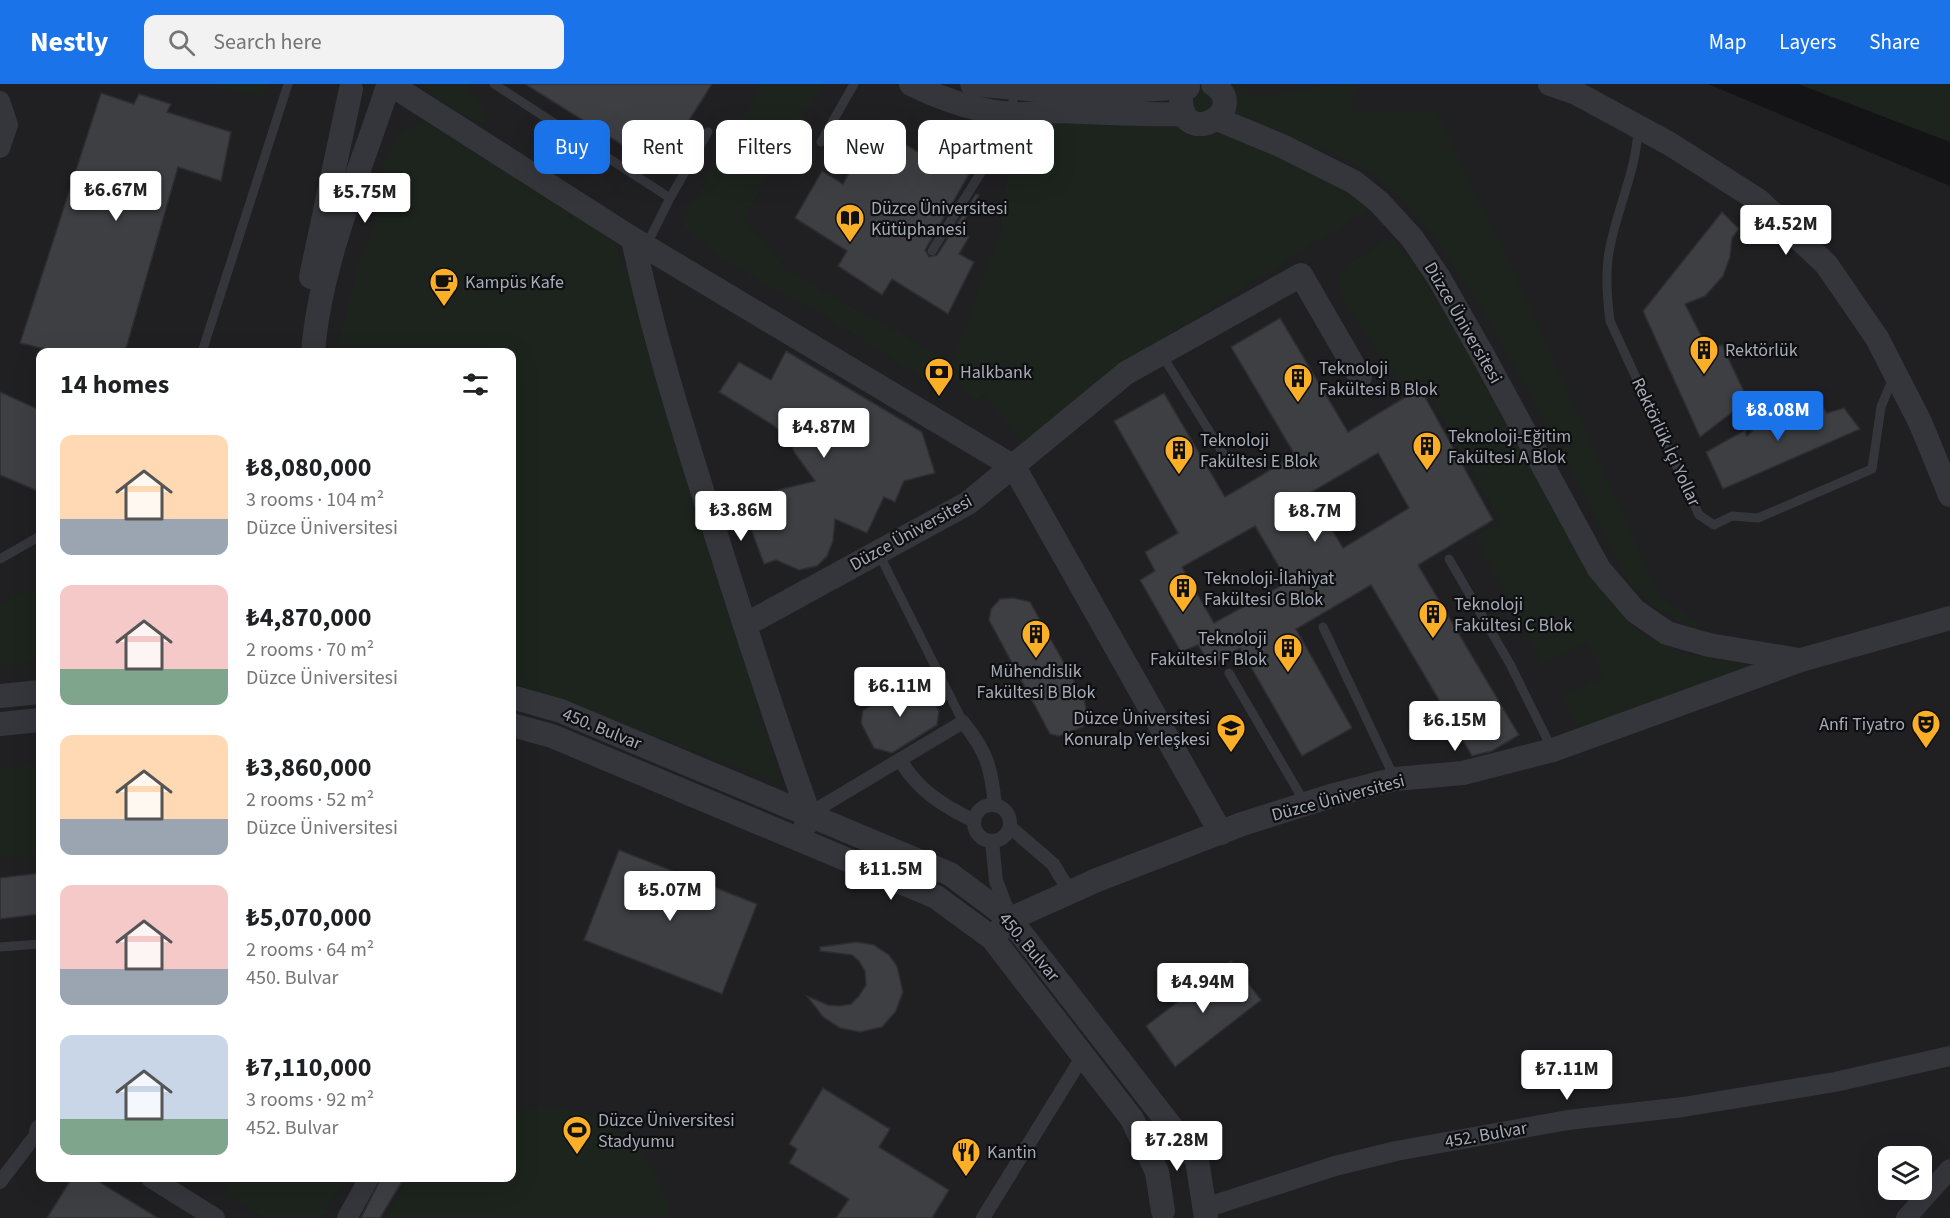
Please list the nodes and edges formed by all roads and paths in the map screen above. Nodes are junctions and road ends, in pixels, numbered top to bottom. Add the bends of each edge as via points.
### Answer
1 (288, 84) edge
2 (494, 84) edge
3 (854, 84) edge
4 (911, 84) edge
5 (972, 84) edge
6 (1550, 84) edge
7 (1190, 85) edge
8 (1219, 85) edge
9 (350, 86) edge
10 (389, 86) edge
11 (1012, 86) edge
12 (0, 101) edge
13 (1012, 114) junction
14 (1184, 114) junction
15 (1217, 119) junction
16 (1638, 127) junction
17 (708, 132) dead end
18 (821, 142) dead end
19 (0, 148) edge
20 (670, 198) junction
21 (639, 243) junction
22 (932, 251) dead end
23 (203, 348) edge
24 (300, 348) edge
25 (313, 348) edge
26 (1161, 353) junction
27 (1895, 373) junction
28 (1360, 377) dead end
29 (1226, 458) dead end
30 (1014, 467) junction
31 (1950, 495) edge
32 (36, 538) edge
33 (878, 552) junction
34 (1449, 559) dead end
35 (0, 560) edge
36 (1950, 618) edge
37 (745, 625) junction
38 (1323, 627) dead end
39 (1801, 660) junction
40 (1229, 673) dead end
41 (36, 692) edge
42 (0, 696) edge
43 (516, 698) edge
44 (36, 720) edge
45 (963, 722) junction
46 (0, 724) edge
47 (516, 726) edge
48 (1553, 750) junction
49 (900, 760) junction
50 (1395, 779) junction
51 (1306, 804) junction
52 (995, 805) junction
53 (809, 814) junction
54 (974, 821) junction
55 (1010, 827) junction
56 (1221, 832) junction
57 (801, 840) junction
58 (992, 841) junction
59 (1070, 892) junction
60 (1010, 919) junction
61 (992, 938) junction
62 (36, 944) edge
63 (0, 947) edge
64 (1083, 1056) junction
65 (1950, 1056) edge
66 (36, 1135) edge
67 (1950, 1169) edge
68 (0, 1182) edge
69 (157, 1182) edge
70 (367, 1182) edge
71 (1163, 1215) edge
72 (1206, 1215) edge
73 (215, 1218) edge
74 (347, 1218) edge
75 (983, 1218) edge
76 (1906, 1218) edge

1 - 23 lane
2 - 20 lane
3 - 18 lane
4 - 13 street via 938,98
5 - 11 street
6 - 16 street via 1576,93
7 - 11 street via 1081,94
7 - 14 street via 1181,100
8 - 15 street via 1224,98
9 - 10 street via 360,97 372,99
9 - 24 street via 302,321
10 - 21 street
10 - 25 street via 327,269
11 - 13 lane
12 - 19 street via 8,124
13 - 14 street
13 - 22 lane via 998,145
14 - 15 street via 1196,123
15 - 39 street, Düzce Üniversitesi via 1354,182 1412,238 1485,359 1599,569 1635,611 1667,633 1709,645
16 - 27 street via 1758,200 1826,264 1877,338
16 - 27 lane, Rektörlük İçi Yollar via 1637,149 1609,253 1606,290 1610,321 1699,515 1714,525 1732,516 1758,518 1872,469 1881,407
17 - 20 lane
20 - 21 lane
21 - 30 street
21 - 37 street via 641,278 687,442
26 - 28 street, Düzce Üniversitesi via 1301,275
26 - 29 lane
26 - 30 street, Düzce Üniversitesi via 1125,373
27 - 31 street
30 - 33 street, Düzce Üniversitesi via 968,503
30 - 56 street
32 - 35 lane
33 - 37 street, Düzce Üniversitesi
33 - 45 lane
34 - 48 lane via 1510,664
36 - 39 street, Düzce Üniversitesi
37 - 53 street
38 - 50 lane
39 - 48 street, Düzce Üniversitesi
40 - 51 lane
41 - 42 street
43 - 53 street, 450. Bulvar via 561,711
44 - 46 street
45 - 49 street
45 - 52 street via 981,744 992,772
47 - 57 street, 450. Bulvar via 552,736
48 - 50 street, Düzce Üniversitesi via 1462,773
49 - 53 street
49 - 54 street via 912,780 936,800
50 - 51 street, Düzce Üniversitesi
51 - 56 street, Düzce Üniversitesi
52 - 54 street via 979,810
52 - 55 street via 1006,810
53 - 57 street
53 - 60 street, 450. Bulvar via 950,874
54 - 58 street via 977,832
55 - 58 street via 1003,837
55 - 59 street via 1053,864
56 - 59 street, Düzce Üniversitesi
57 - 61 street, 450. Bulvar via 936,897
58 - 60 street via 996,881
59 - 60 street, Düzce Üniversitesi
60 - 61 street, Düzce Üniversitesi
60 - 72 street, 450. Bulvar via 1197,1160
61 - 64 street, 450. Bulvar
62 - 63 lane
64 - 71 street, 450. Bulvar via 1132,1119 1157,1172
64 - 75 street
65 - 72 street, 452. Bulvar via 1835,1082 1683,1107 1568,1120 1396,1151 1335,1166
66 - 68 street
67 - 76 street
69 - 73 street
70 - 74 street
71 - 72 street via 1169,1199 1182,1193 1196,1196

